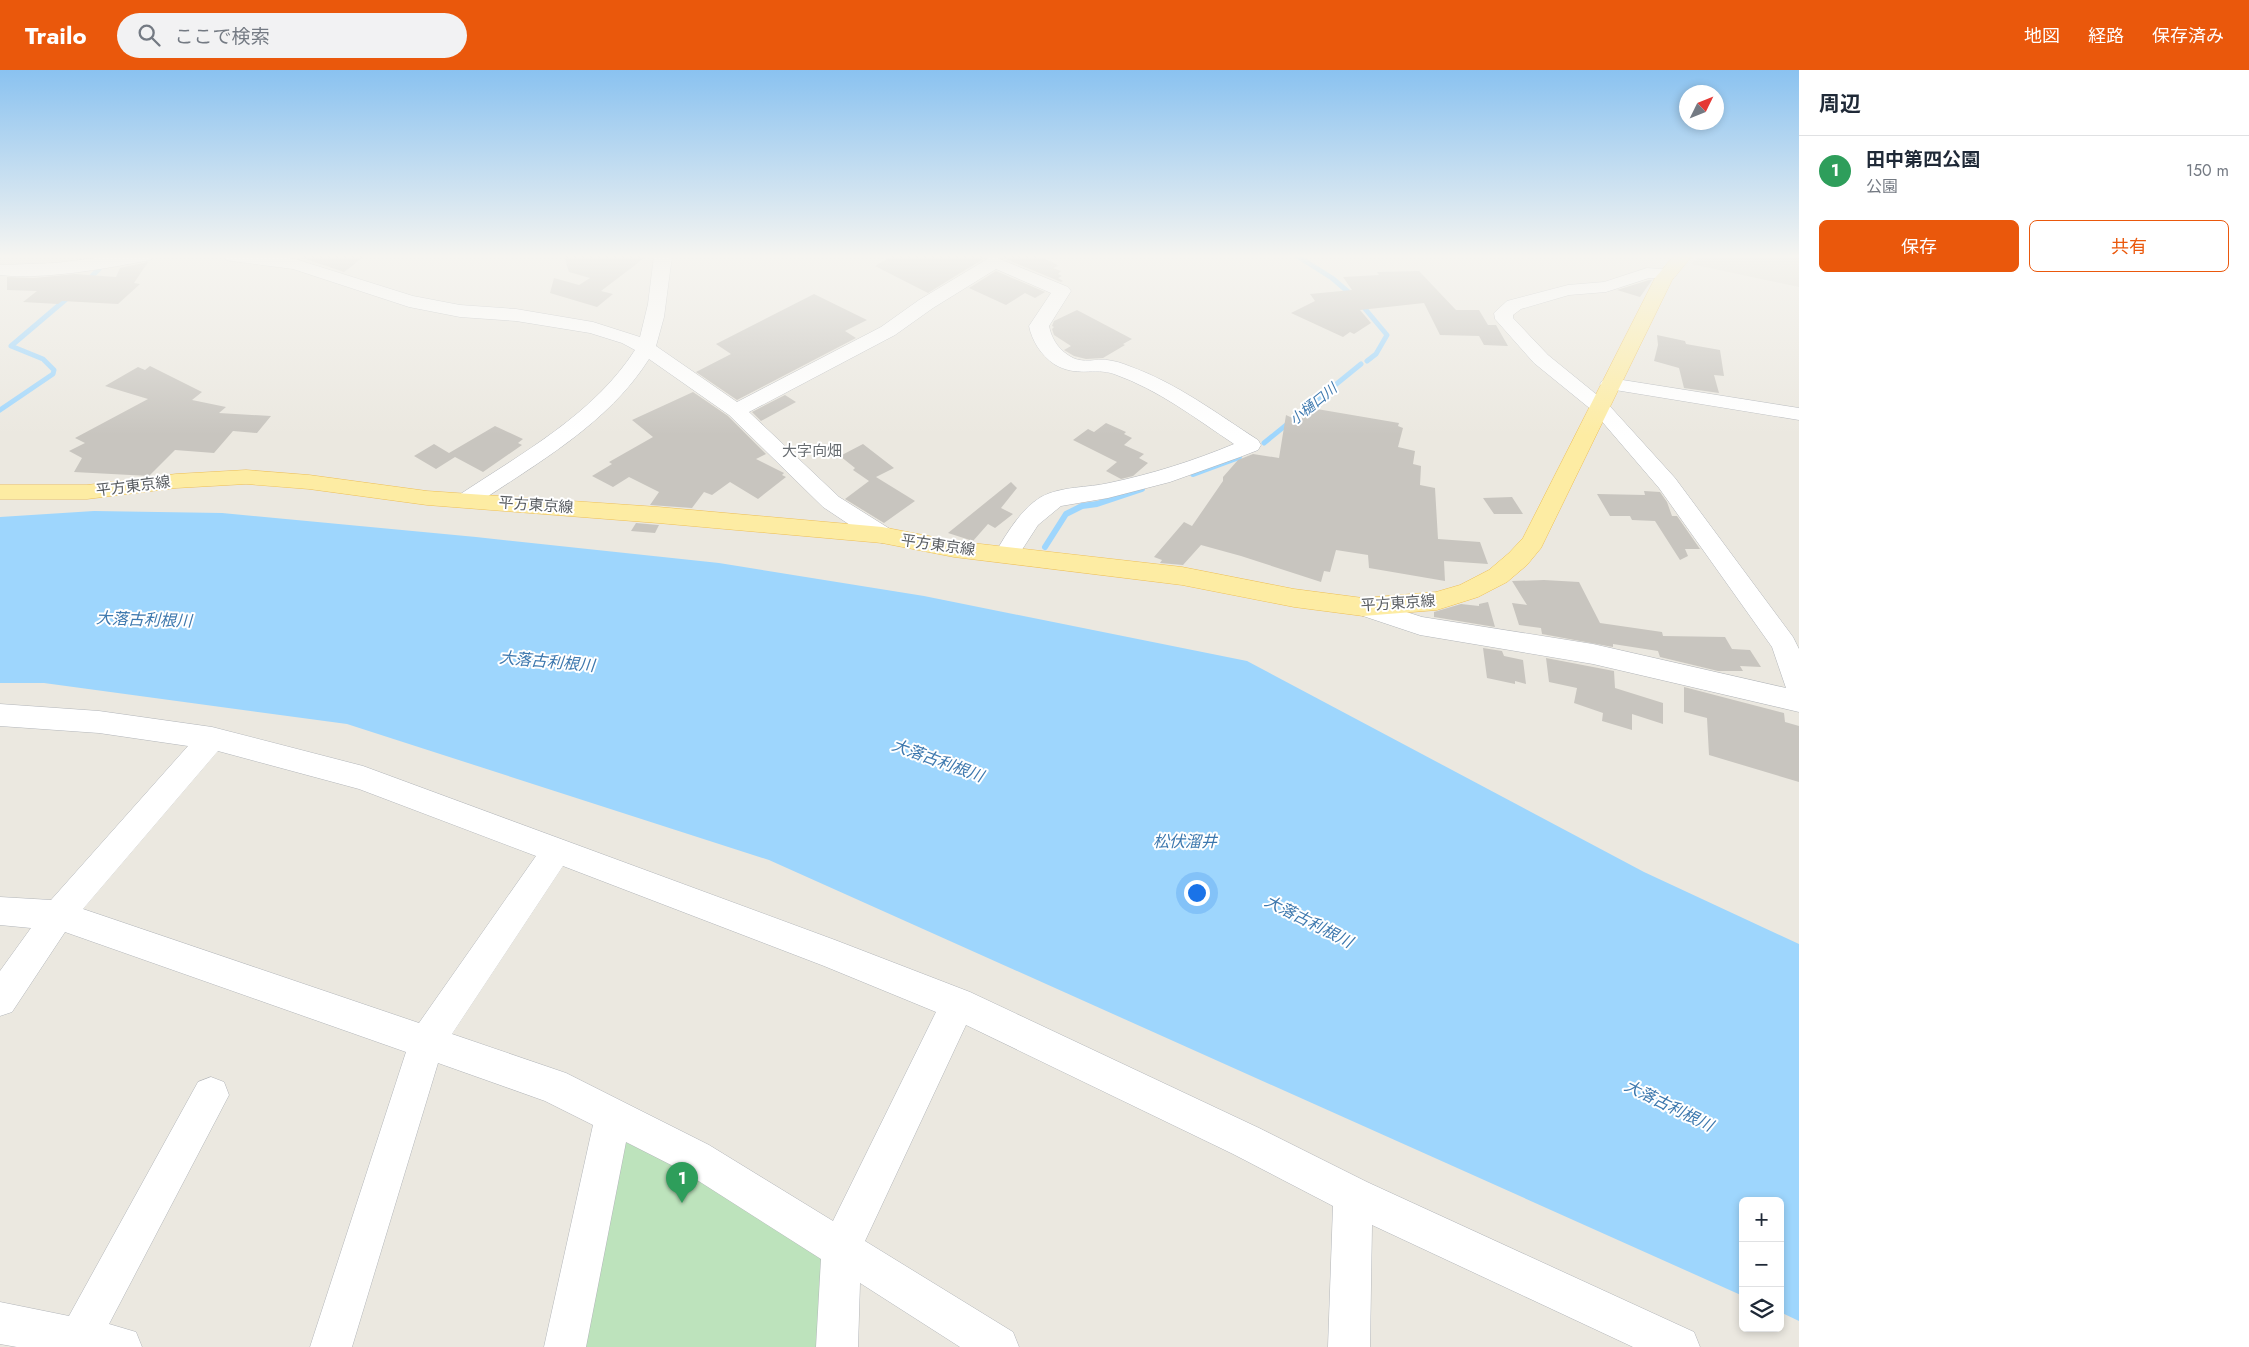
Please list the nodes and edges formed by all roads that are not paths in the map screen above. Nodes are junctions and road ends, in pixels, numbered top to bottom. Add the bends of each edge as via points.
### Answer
1 (520, 316) edge
2 (655, 316) edge
3 (910, 316) edge
4 (1046, 316) edge
5 (1503, 316) edge
6 (1645, 316) edge
7 (646, 348) junction
8 (1610, 384) junction
9 (1600, 407) junction
10 (736, 411) junction
11 (1799, 414) edge
12 (0, 492) edge
13 (466, 500) junction
14 (882, 535) junction
15 (1007, 553) junction
16 (1363, 607) junction
17 (1791, 640) edge
18 (1799, 686) edge
19 (1799, 701) edge
20 (0, 715) edge
21 (212, 738) junction
22 (557, 850) junction
23 (0, 911) edge
24 (58, 915) junction
25 (0, 1000) edge
26 (958, 1004) junction
27 (427, 1041) junction
28 (211, 1094) dead end
29 (613, 1116) junction
30 (1353, 1196) junction
31 (841, 1248) junction
32 (0, 1324) edge
33 (79, 1339) junction
34 (121, 1347) edge
35 (331, 1347) edge
36 (565, 1347) edge
37 (837, 1347) edge
38 (998, 1347) edge
39 (1349, 1347) edge
40 (1679, 1347) edge

1 - 7 street via 593,328
2 - 7 street
3 - 10 street via 888,331
4 - 15 street via 1039,326 1041,339 1069,364 1083,368 1108,366 1140,377 1183,397 1213,422 1250,445 1175,473 1107,492 1050,502 1018,534
5 - 9 street via 1541,359
6 - 8 main road, 平方東京線
7 - 10 street
7 - 13 street via 626,380 594,411
8 - 9 main road, 平方東京線
8 - 11 street
9 - 16 main road, 平方東京線 via 1533,542 1498,576 1469,591 1437,601
9 - 17 street via 1667,483
10 - 14 street via 830,502
12 - 13 main road, 平方東京線 via 87,492 176,481 246,477
13 - 14 main road, 平方東京線
14 - 15 main road, 平方東京線 via 954,548
15 - 16 main road, 平方東京線 via 1182,576 1294,598
16 - 19 street via 1420,626 1593,654
17 - 18 street
20 - 21 street via 99,722
21 - 22 street via 363,778
21 - 24 street
22 - 26 street
22 - 27 street
23 - 24 street
24 - 25 street
24 - 27 street
26 - 30 street via 1246,1141
26 - 31 street
27 - 29 street via 553,1086
27 - 35 street
28 - 33 street
29 - 31 street via 696,1158
29 - 36 street
30 - 39 street
30 - 40 street
31 - 37 street
31 - 38 street
32 - 33 street
33 - 34 street

